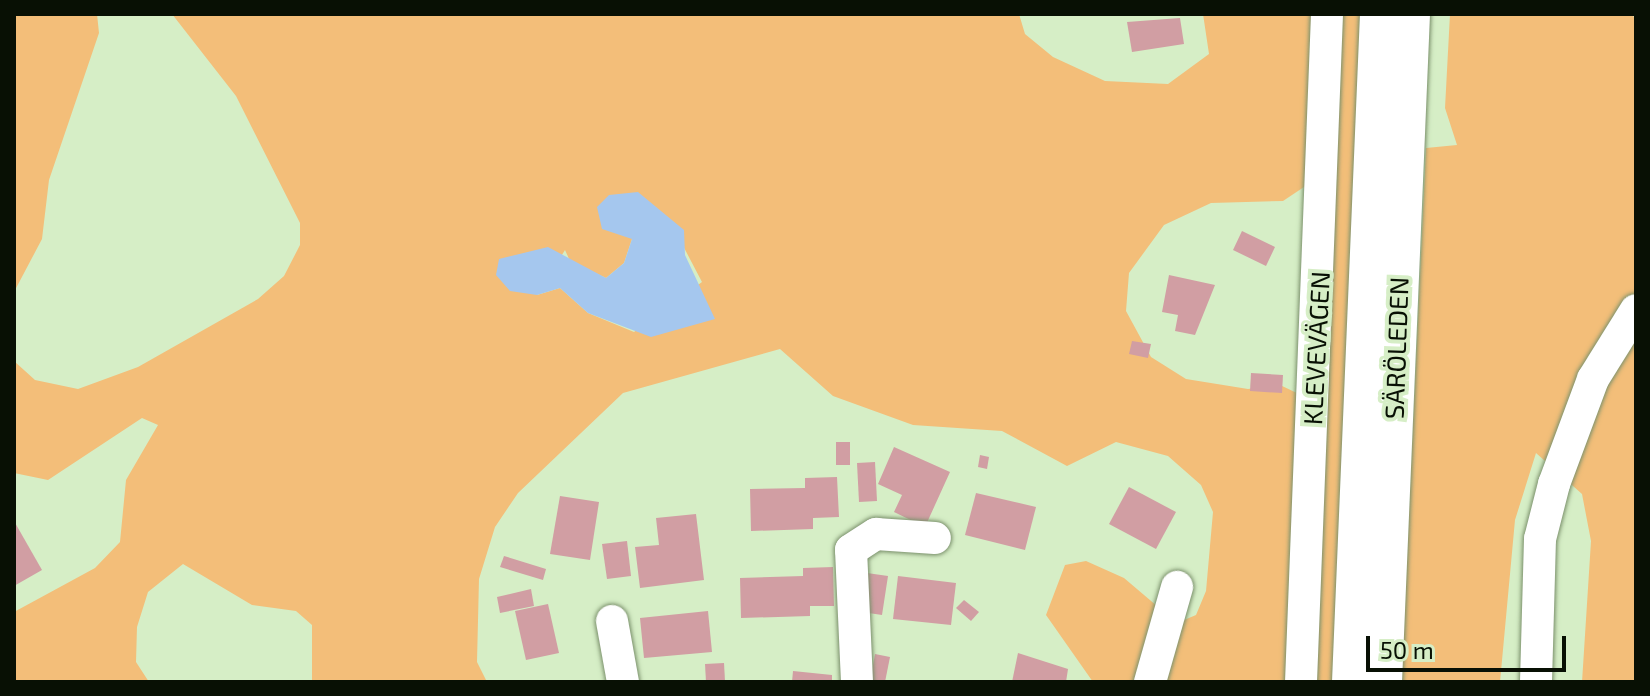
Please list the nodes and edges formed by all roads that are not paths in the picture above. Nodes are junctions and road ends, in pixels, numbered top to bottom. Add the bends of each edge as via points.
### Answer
1 (1327, 14) edge
2 (1380, 14) edge
3 (1410, 14) edge
4 (1636, 310) edge
5 (935, 538) dead end
6 (1177, 587) dead end
7 (612, 621) dead end
8 (623, 682) edge
9 (857, 682) edge
10 (1150, 682) edge
11 (1301, 682) edge
12 (1352, 682) edge
13 (1382, 682) edge
14 (1536, 682) edge

1 - 11 street, KLEVEVÄGEN
2 - 12 main road, SÄRÖLEDEN
3 - 13 main road, SÄRÖLEDEN
4 - 14 street via 1576,415 1554,484 1540,539
5 - 9 street via 876,534 851,550
6 - 10 street
7 - 8 street

